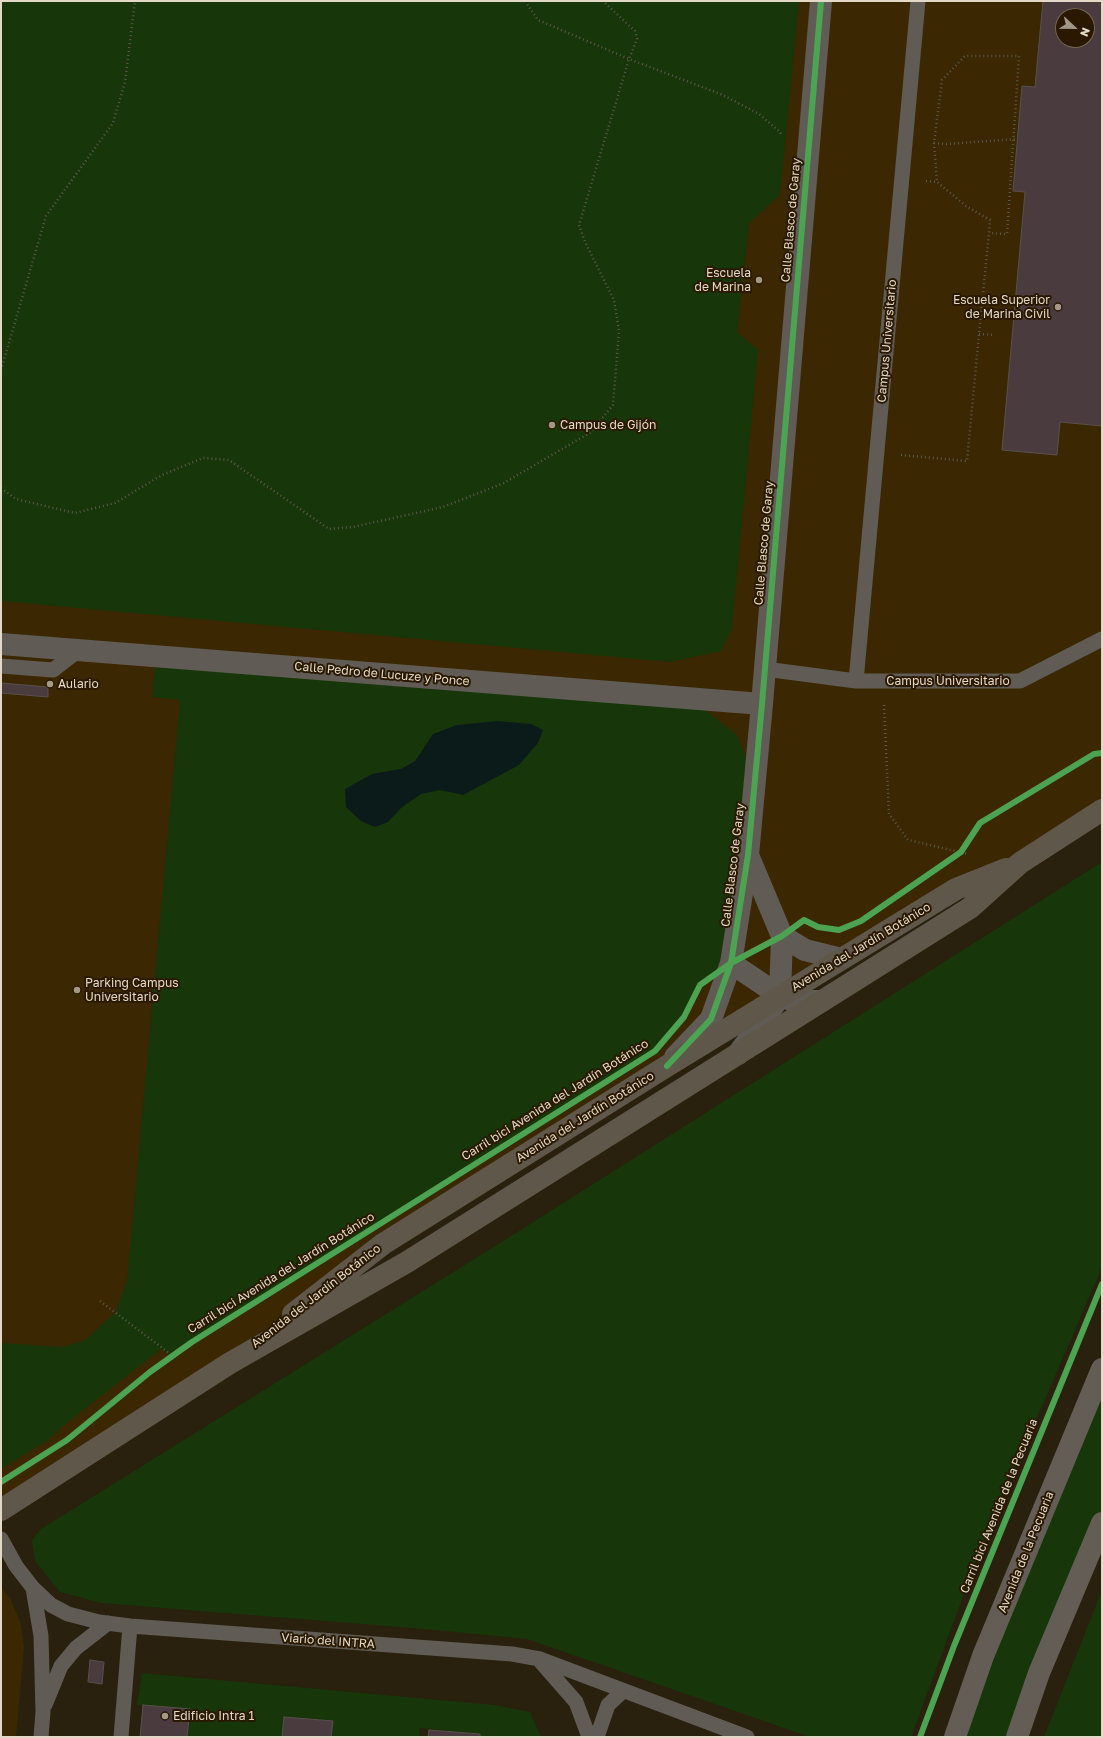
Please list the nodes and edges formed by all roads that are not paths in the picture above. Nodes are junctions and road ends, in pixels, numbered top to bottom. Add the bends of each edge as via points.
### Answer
1 (821, 1) edge
2 (918, 1) edge
3 (1102, 639) edge
4 (1, 644) edge
5 (79, 650) junction
6 (1, 666) edge
7 (765, 669) junction
8 (856, 681) junction
9 (762, 704) junction
10 (1102, 810) edge
11 (748, 855) junction
12 (1020, 863) junction
13 (782, 936) junction
14 (840, 959) junction
15 (731, 962) junction
16 (780, 996) junction
17 (822, 1001) junction
18 (738, 1054) junction
19 (667, 1066) junction
20 (230, 1363) junction
21 (1102, 1369) edge
22 (1, 1510) edge
23 (1102, 1523) edge
24 (1, 1538) edge
25 (33, 1588) junction
26 (108, 1623) junction
27 (130, 1626) junction
28 (540, 1660) junction
29 (622, 1692) junction
30 (43, 1712) junction
31 (41, 1737) edge
32 (121, 1737) edge
33 (589, 1737) edge
34 (597, 1737) edge
35 (747, 1737) edge
36 (955, 1737) edge
37 (1017, 1737) edge

1 - 7 street, Calle Blasco de Garay
2 - 8 lane, Campus Universitario
3 - 8 lane, Campus Universitario via 1020,681
4 - 5 street, Calle Pedro de Lucuze y Ponce
5 - 6 lane via 53,670
5 - 9 street, Calle Pedro de Lucuze y Ponce
7 - 8 lane, Campus Universitario
7 - 9 street, Calle Blasco de Garay
9 - 11 street, Calle Blasco de Garay
10 - 12 highway, Avenida del Jardín Botánico
11 - 13 street, Calle Blasco de Garay
11 - 15 street, Calle Blasco de Garay
12 - 14 highway, Avenida del Jardín Botánico via 956,889
12 - 17 highway, Avenida del Jardín Botánico via 970,908
13 - 14 street via 805,950
13 - 16 street, Calle Blasco de Garay
14 - 16 highway, Avenida del Jardín Botánico
15 - 16 street
15 - 19 street, Calle Blasco de Garay via 711,1019
16 - 17 street via 794,1001
16 - 18 street
16 - 19 highway, Avenida del Jardín Botánico
17 - 18 highway, Avenida del Jardín Botánico
18 - 20 highway, Avenida del Jardín Botánico via 407,1262
19 - 20 highway, Avenida del Jardín Botánico via 383,1244
20 - 22 highway, Avenida del Jardín Botánico
21 - 36 street, Avenida de la Pecuaria via 983,1656
23 - 37 street via 1039,1673
24 - 25 lane, Viario del INTRA via 16,1566
25 - 26 lane, Viario del INTRA via 51,1605 68,1614
25 - 30 lane, Viario del INTRA via 41,1636
26 - 27 lane, Viario del INTRA
26 - 30 lane via 76,1648 60,1666
27 - 28 lane, Viario del INTRA via 512,1654
27 - 32 lane
28 - 29 lane, Viario del INTRA
28 - 33 lane via 576,1702
29 - 34 lane via 608,1705
29 - 35 lane, Viario del INTRA
30 - 31 lane, Viario del INTRA

